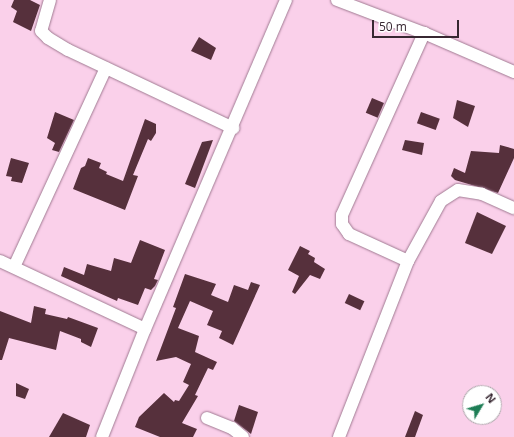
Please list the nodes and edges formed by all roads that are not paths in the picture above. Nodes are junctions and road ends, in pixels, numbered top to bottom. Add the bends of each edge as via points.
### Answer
1 (50, 0) edge
2 (286, 0) edge
3 (337, 0) edge
4 (424, 33) junction
5 (106, 68) junction
6 (513, 68) edge
7 (233, 128) junction
8 (514, 208) edge
9 (0, 261) edge
10 (408, 261) junction
11 (14, 267) junction
12 (145, 329) junction
13 (207, 418) dead end
14 (102, 437) edge
15 (243, 437) edge
16 (339, 437) edge

1 - 5 street via 41,31 68,50
2 - 7 street
3 - 4 street
4 - 6 street
4 - 10 street via 342,215 342,224 349,234
5 - 7 street
5 - 11 street
7 - 12 street
8 - 10 street via 482,194 458,190 450,193 441,201
9 - 11 street
10 - 16 street
11 - 12 street
12 - 14 street
13 - 15 street via 232,428

